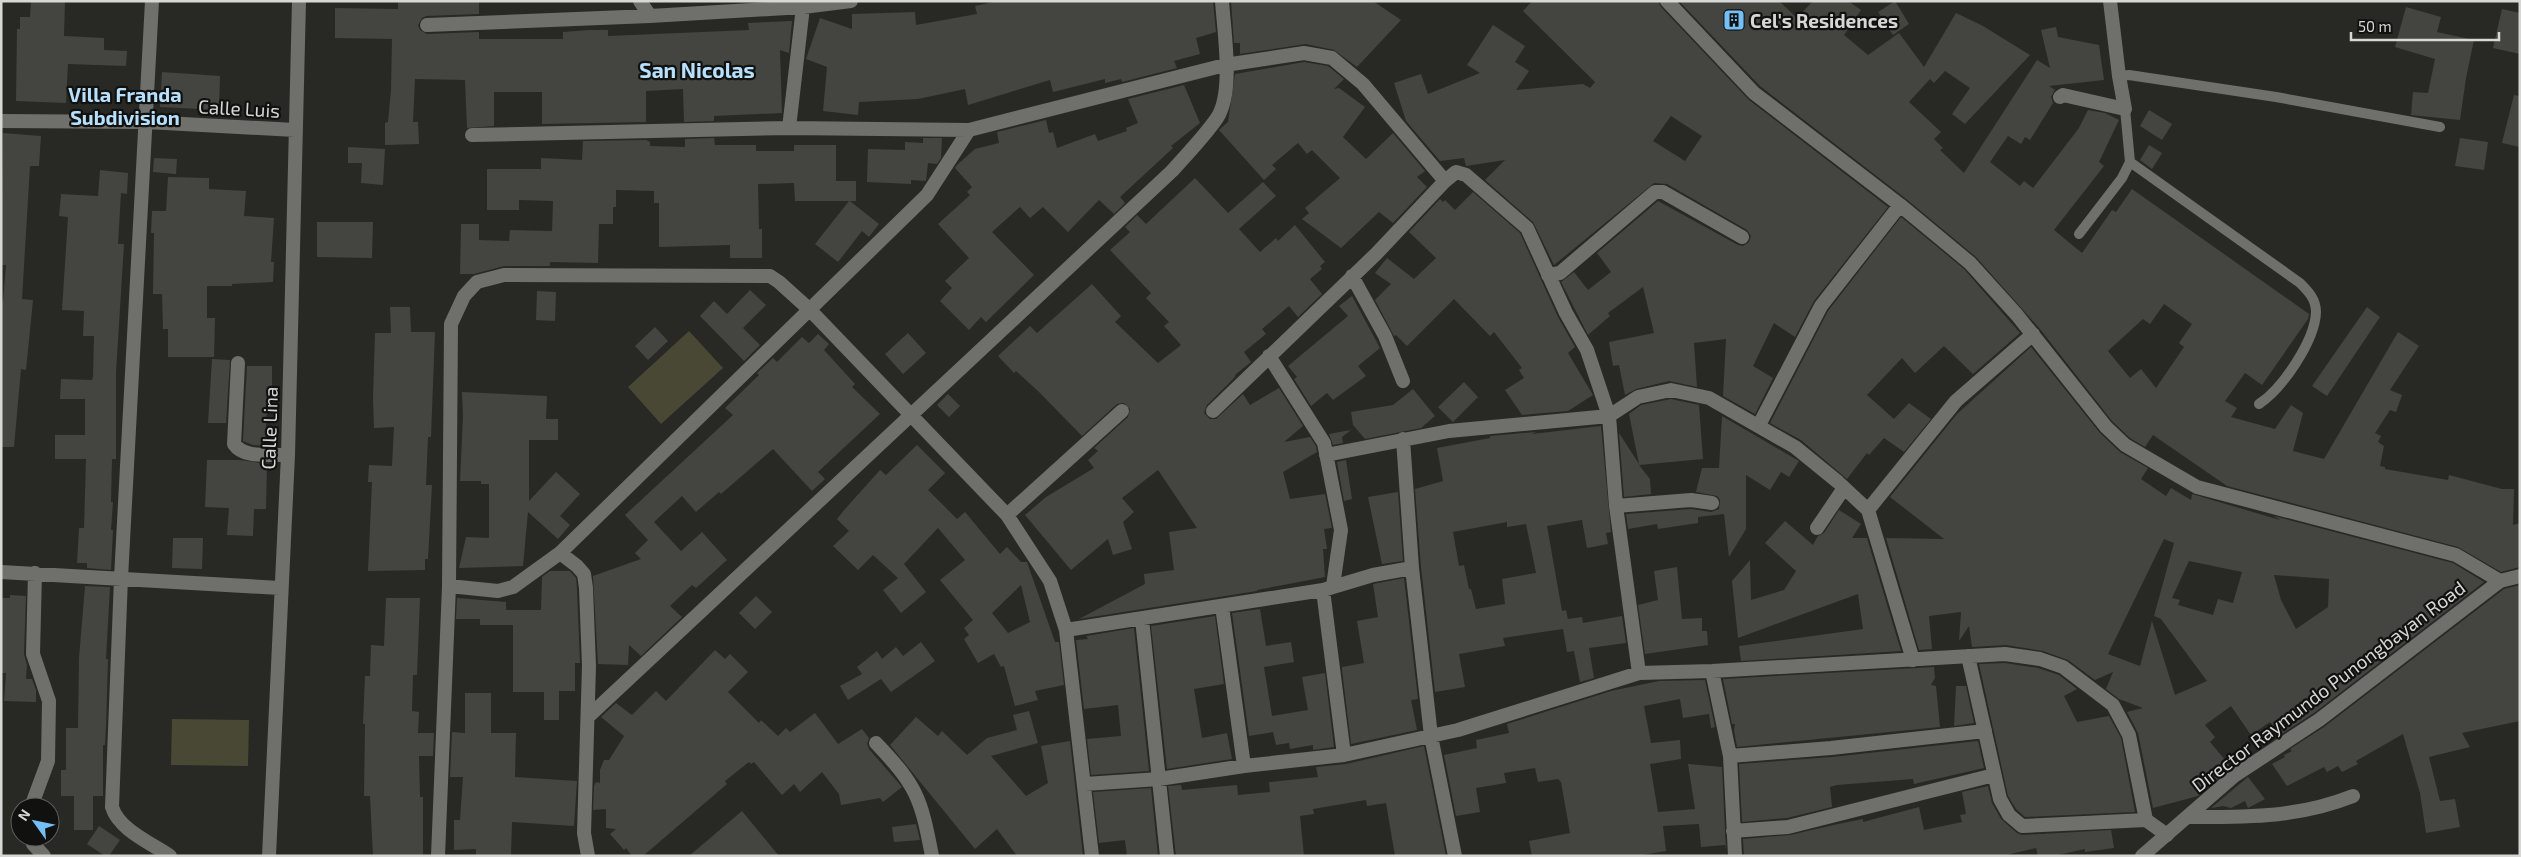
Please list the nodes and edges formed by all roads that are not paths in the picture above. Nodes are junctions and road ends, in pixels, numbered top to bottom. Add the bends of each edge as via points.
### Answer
1 (152, 1) edge
2 (299, 1) edge
3 (640, 1) edge
4 (851, 1) edge
5 (1222, 1) edge
6 (2110, 1) edge
7 (1672, 3) edge
8 (803, 7) junction
9 (650, 16) junction
10 (426, 24) dead end
11 (1225, 65) junction
12 (2118, 76) junction
13 (2060, 98) dead end
14 (2125, 109) junction
15 (1, 121) edge
16 (146, 122) junction
17 (2440, 127) dead end
18 (789, 128) junction
19 (295, 130) junction
20 (969, 130) junction
21 (472, 135) dead end
22 (2130, 162) junction
23 (1445, 181) junction
24 (1900, 205) junction
25 (2079, 234) dead end
26 (1742, 237) dead end
27 (1548, 275) junction
28 (1352, 276) junction
29 (810, 310) junction
30 (2033, 334) junction
31 (1269, 356) junction
32 (238, 363) dead end
33 (1403, 381) dead end
34 (2259, 404) dead end
35 (1122, 411) dead end
36 (1213, 411) dead end
37 (1609, 416) junction
38 (911, 418) junction
39 (1759, 425) junction
40 (1403, 439) junction
41 (288, 454) junction
42 (1326, 455) junction
43 (1844, 488) junction
44 (1712, 503) dead end
45 (1616, 506) junction
46 (1868, 510) junction
47 (1007, 515) junction
48 (1817, 528) dead end
49 (560, 553) junction
50 (1412, 568) junction
51 (1, 572) edge
52 (35, 573) junction
53 (2520, 576) edge
54 (121, 578) junction
55 (2500, 581) junction
56 (450, 586) junction
57 (280, 588) junction
58 (1328, 588) junction
59 (1222, 606) junction
60 (1142, 619) junction
61 (1066, 630) junction
62 (1968, 656) junction
63 (1914, 660) junction
64 (1712, 671) junction
65 (1639, 674) junction
66 (588, 717) junction
67 (1985, 731) junction
68 (1431, 736) junction
69 (876, 743) dead end
70 (1344, 756) junction
71 (1730, 756) junction
72 (1244, 766) junction
73 (1994, 775) junction
74 (1159, 779) junction
75 (1085, 784) junction
76 (2353, 796) dead end
77 (35, 797) edge
78 (2188, 816) junction
79 (2146, 820) junction
80 (1733, 831) junction
81 (2167, 835) junction
82 (170, 856) edge
83 (270, 856) edge
84 (438, 856) edge
85 (588, 856) edge
86 (932, 856) edge
87 (1092, 856) edge
88 (1167, 856) edge
89 (1454, 856) edge
90 (1735, 856) edge
91 (2142, 856) edge

1 - 16 street
2 - 19 street, Calle Lina
3 - 9 street
4 - 8 street
5 - 11 street
6 - 12 street
7 - 24 street via 1695,32 1754,93
8 - 9 street
8 - 18 street
9 - 10 street
11 - 20 street
11 - 23 street via 1304,54 1332,58 1363,84
11 - 38 street via 1224,101 1218,118 1172,171
12 - 14 street
12 - 17 lane via 2276,97
13 - 14 street via 2063,95
14 - 22 lane
15 - 16 street, Calle Luis
16 - 19 street, Calle Luis
16 - 54 street
18 - 20 street
18 - 21 street
19 - 41 street, Calle Lina
20 - 29 street via 927,195
22 - 25 lane via 2122,178
22 - 34 lane via 2300,283 2312,295 2316,312 2309,337 2283,381
23 - 27 street via 1456,172 1466,175 1496,200 1526,228
23 - 28 street
24 - 30 street via 1970,264
24 - 39 street via 1821,306
26 - 27 street via 1662,192 1656,192 1560,273
27 - 37 street via 1587,350
28 - 31 street
28 - 33 street via 1385,336
29 - 38 street
29 - 49 street
29 - 56 street via 770,276 504,275 477,282 464,296 451,324
30 - 46 street via 1956,401
30 - 55 street via 2106,428 2125,445 2197,487 2456,555
31 - 36 street
31 - 42 street via 1324,443
32 - 41 street via 234,444 239,451 246,453
35 - 47 street
37 - 39 street via 1638,397 1671,390 1709,398
37 - 40 street via 1449,431
37 - 45 street
38 - 47 street
38 - 66 street
39 - 43 street via 1795,447
40 - 42 street
40 - 50 street
41 - 57 street, Calle Lina
42 - 58 street via 1341,530
43 - 46 street
43 - 48 street
44 - 45 street via 1691,500
45 - 65 street
46 - 63 street
47 - 61 street via 1050,581
49 - 56 street via 513,587 498,591
49 - 66 street via 584,574
50 - 58 street
50 - 68 street
51 - 52 street
52 - 54 street
52 - 77 street via 33,654 50,701 48,761
53 - 55 street, Director Raymundo Punongbayan Road
54 - 57 street
54 - 82 street via 112,806 122,824
55 - 78 street, Director Raymundo Punongbayan Road via 2319,720 2234,776
56 - 84 street
57 - 83 street, Calle Lina
58 - 59 street
58 - 70 street
59 - 60 street
59 - 72 street
60 - 61 street
60 - 74 street
61 - 75 street
62 - 63 street
62 - 67 street
62 - 79 street via 2005,654 2040,658 2063,667 2113,705 2128,735
63 - 64 street
64 - 65 street
64 - 71 street
65 - 68 street
66 - 85 street via 584,825
67 - 71 street
67 - 73 street
68 - 70 street
68 - 89 street
69 - 86 street via 913,786 924,811
70 - 72 street
71 - 80 street
72 - 74 street
73 - 79 street via 2000,799 2009,815 2022,826
73 - 80 street via 1788,827
74 - 75 street
74 - 88 street
75 - 87 street
76 - 78 street via 2332,804 2264,817
78 - 81 street, Director Raymundo Punongbayan Road
79 - 81 street
80 - 90 street
81 - 91 street, Director Raymundo Punongbayan Road

